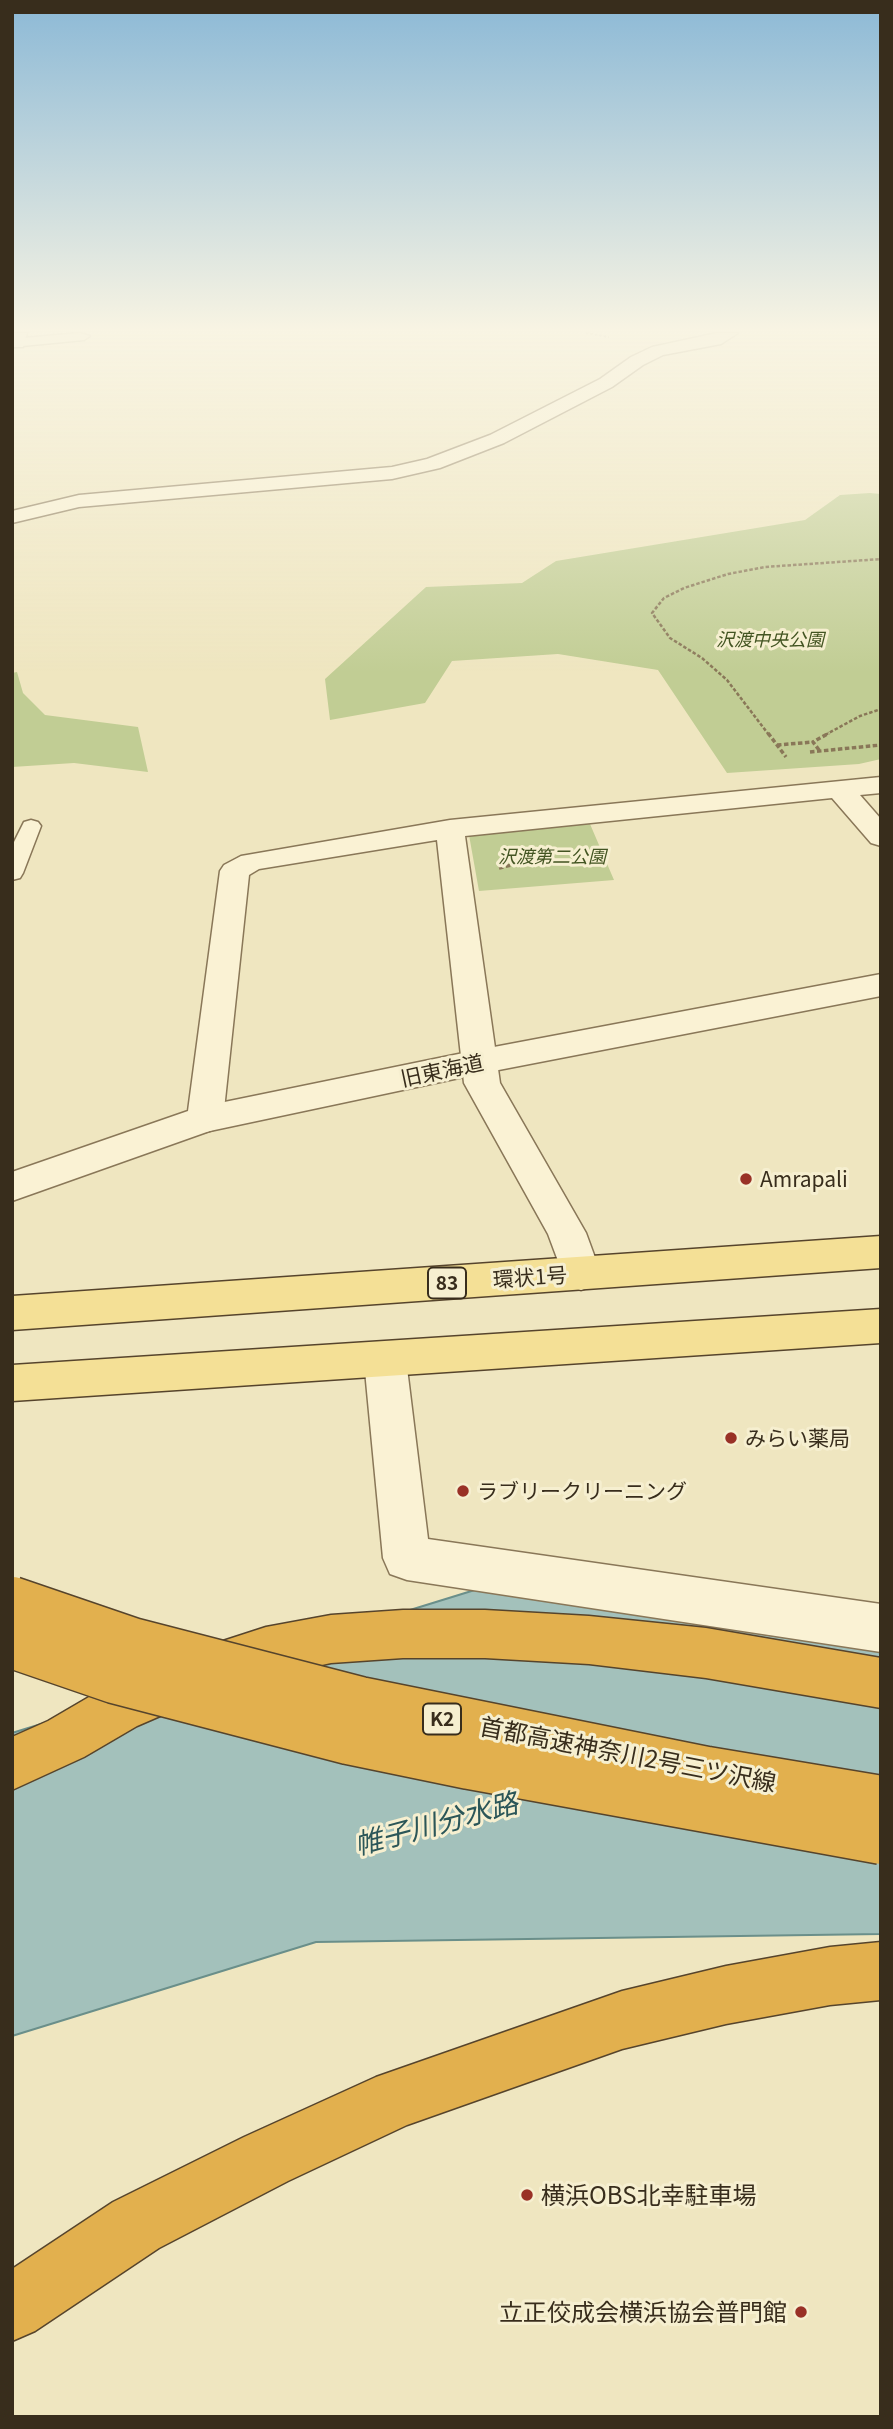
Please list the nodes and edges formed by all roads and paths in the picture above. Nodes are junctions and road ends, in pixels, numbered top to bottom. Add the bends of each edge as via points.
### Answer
1 (478, 446) edge
2 (12, 517) edge
3 (881, 559) edge
4 (881, 709) edge
5 (813, 742) junction
6 (777, 745) junction
7 (819, 750) dead end
8 (881, 785) edge
9 (827, 790) junction
10 (31, 827) dead end
11 (450, 829) junction
12 (881, 837) edge
13 (12, 873) edge
14 (881, 985) edge
15 (478, 1062) junction
16 (205, 1119) junction
17 (12, 1186) edge
18 (881, 1252) edge
19 (582, 1274) junction
20 (12, 1313) edge
21 (881, 1326) edge
22 (385, 1360) junction
23 (12, 1383) edge
24 (12, 1601) edge
25 (881, 1628) edge
26 (12, 1644) edge
27 (881, 1682) edge
28 (12, 1764) edge
29 (881, 1800) edge
30 (881, 1840) edge
31 (881, 1971) edge
32 (12, 2308) edge

1 - 2 street via 433,464 392,473 79,501
3 - 6 path via 765,567 728,575 684,588 664,598 652,613 670,638 702,657 727,680
4 - 5 path
5 - 6 path
5 - 7 path
6 - 9 path
8 - 9 street
9 - 11 street
9 - 12 street
10 - 13 lane
11 - 15 street
11 - 16 street via 251,862 235,871
14 - 15 street, 旧東海道
15 - 16 street, 旧東海道
15 - 19 street via 482,1083 567,1233
16 - 17 street, 旧東海道
18 - 19 main road, 環状1号 / 83
19 - 20 main road, 環状1号 / 83
21 - 22 main road
22 - 23 main road
22 - 25 street via 407,1558
24 - 29 highway, 首都高速神奈川2号三ツ沢線 / K2, bridge via 132,1642 360,1701 707,1771
26 - 30 highway, 首都高速神奈川2号三ツ沢線 / K2, bridge via 114,1679 348,1740
27 - 28 highway via 706,1653 589,1640 485,1634 331,1639 266,1651 192,1676
31 - 32 highway via 726,1994 622,2020 397,2098 136,2225

